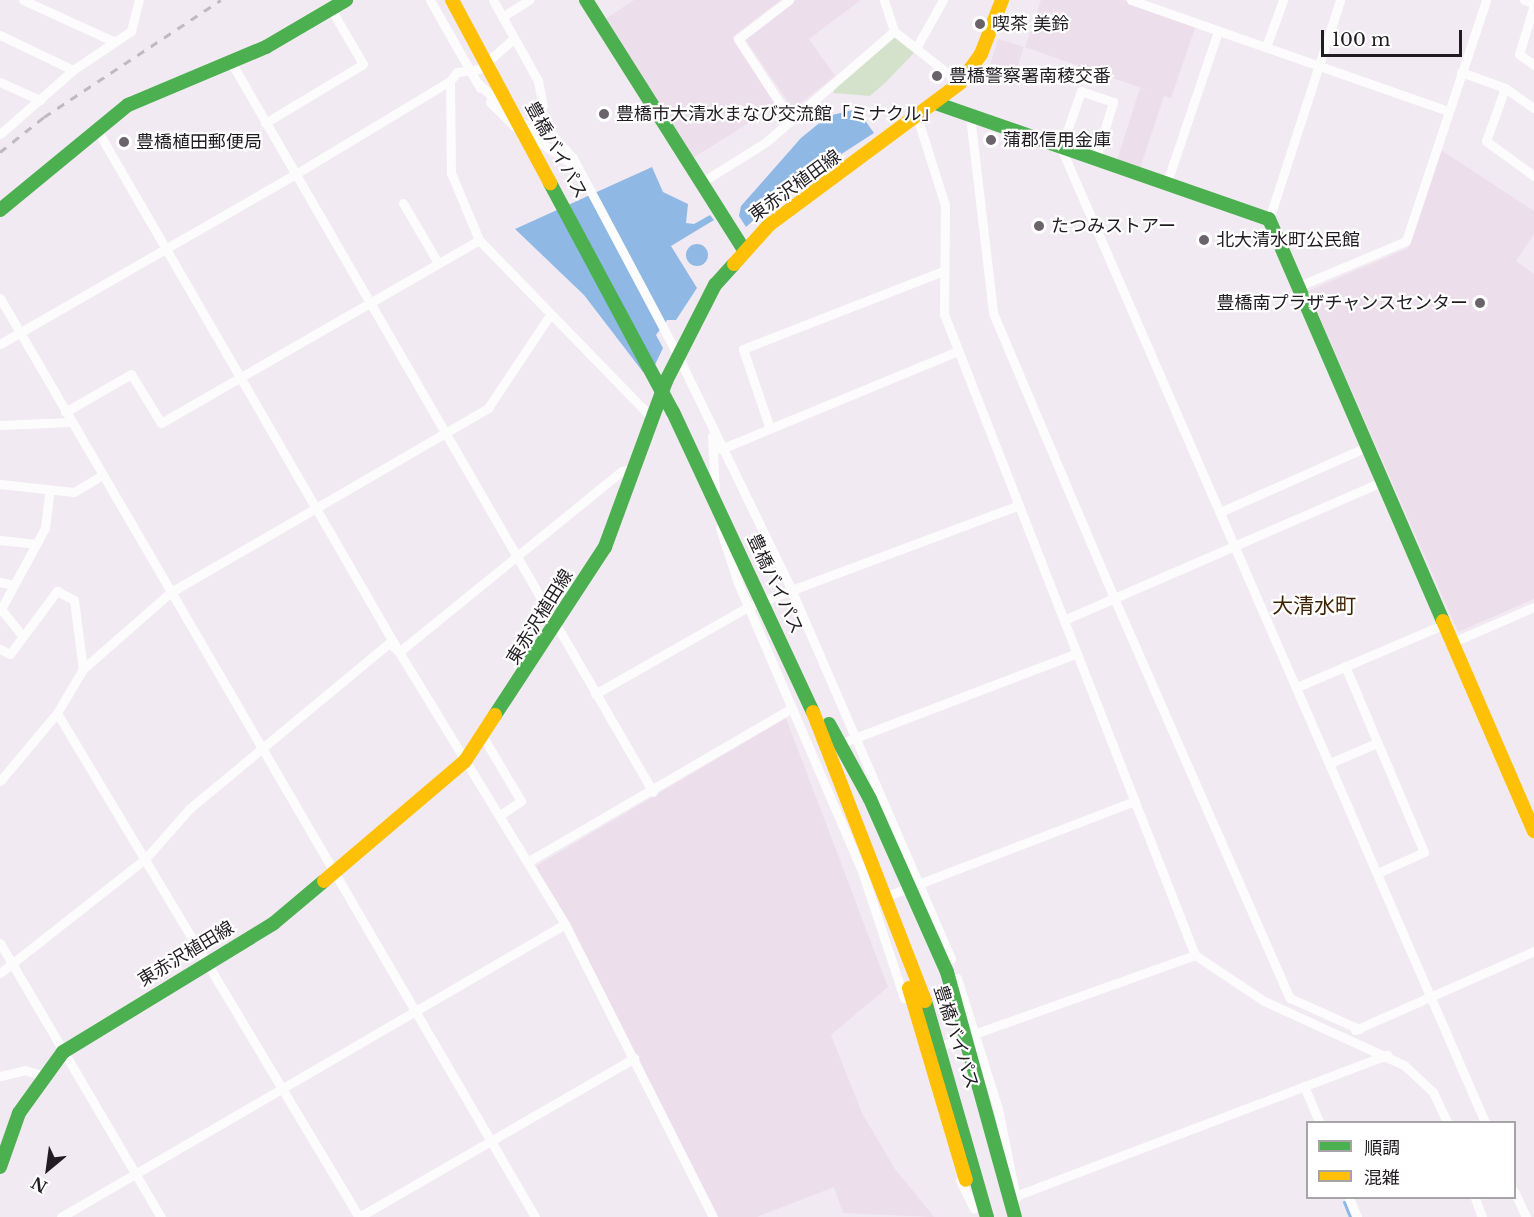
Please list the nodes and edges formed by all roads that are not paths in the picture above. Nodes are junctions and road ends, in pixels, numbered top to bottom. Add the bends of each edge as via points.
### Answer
1 (23, 0) edge
2 (138, 0) edge
3 (346, 0) edge
4 (430, 0) edge
5 (452, 0) edge
6 (493, 0) edge
7 (529, 0) edge
8 (586, 0) edge
9 (789, 0) edge
10 (884, 0) edge
11 (943, 0) edge
12 (1002, 0) edge
13 (1131, 0) edge
14 (1283, 0) edge
15 (1340, 0) edge
16 (1486, 0) edge
17 (1524, 0) edge
18 (1534, 4) edge
19 (331, 9) junction
20 (502, 17) junction
21 (894, 31) junction
22 (1218, 31) junction
23 (0, 35) edge
24 (512, 40) junction
25 (115, 42) junction
26 (1266, 47) junction
27 (916, 48) junction
28 (231, 62) junction
29 (1317, 65) junction
30 (1534, 65) edge
31 (467, 66) junction
32 (73, 70) junction
33 (1461, 72) junction
34 (450, 81) junction
35 (0, 82) edge
36 (960, 83) junction
37 (1505, 88) junction
38 (40, 100) junction
39 (938, 104) junction
40 (543, 106) dead end
41 (1534, 108) edge
42 (1448, 111) junction
43 (970, 116) junction
44 (791, 120) junction
45 (918, 120) junction
46 (265, 123) junction
47 (96, 128) junction
48 (1, 131) edge
49 (1061, 148) junction
50 (1095, 161) junction
51 (294, 175) junction
52 (1534, 176) edge
53 (702, 182) junction
54 (1166, 185) junction
55 (403, 203) dead end
56 (0, 210) edge
57 (1269, 219) junction
58 (478, 240) junction
59 (743, 248) junction
60 (168, 249) junction
61 (438, 263) junction
62 (941, 272) junction
63 (1299, 286) junction
64 (0, 298) edge
65 (369, 303) junction
66 (550, 315) junction
67 (23, 331) junction
68 (0, 344) edge
69 (958, 351) junction
70 (677, 354) junction
71 (241, 376) junction
72 (65, 412) junction
73 (651, 417) junction
74 (705, 417) junction
75 (71, 422) junction
76 (0, 424) edge
77 (770, 426) junction
78 (444, 434) junction
79 (1369, 446) junction
80 (721, 448) junction
81 (636, 467) junction
82 (101, 476) junction
83 (1384, 481) junction
84 (0, 484) edge
85 (50, 490) junction
86 (1019, 505) junction
87 (316, 506) junction
88 (1220, 512) junction
89 (0, 540) edge
90 (37, 544) junction
91 (1234, 544) junction
92 (516, 558) junction
93 (0, 582) edge
94 (14, 585) junction
95 (791, 589) junction
96 (171, 592) junction
97 (1114, 598) junction
98 (748, 606) junction
99 (1534, 607) edge
100 (1064, 620) junction
101 (1445, 624) junction
102 (555, 628) junction
103 (21, 634) junction
104 (779, 635) junction
105 (1453, 642) junction
106 (0, 649) edge
107 (399, 652) junction
108 (1077, 653) junction
109 (1345, 666) junction
110 (83, 669) junction
111 (1297, 687) junction
112 (595, 694) junction
113 (792, 708) junction
114 (57, 713) junction
115 (483, 737) junction
116 (852, 739) junction
117 (1377, 744) junction
118 (265, 747) junction
119 (811, 752) junction
120 (465, 761) junction
121 (1330, 763) junction
122 (0, 781) edge
123 (653, 792) junction
124 (1135, 801) junction
125 (500, 815) junction
126 (1534, 831) edge
127 (146, 858) junction
128 (529, 861) junction
129 (336, 873) junction
130 (1378, 873) junction
131 (879, 875) junction
132 (919, 883) junction
133 (874, 902) junction
134 (566, 924) junction
135 (0, 943) edge
136 (1534, 951) edge
137 (1195, 955) junction
138 (205, 963) junction
139 (14, 966) junction
140 (0, 973) edge
141 (1431, 999) junction
142 (416, 1011) junction
143 (1359, 1029) junction
144 (977, 1037) junction
145 (1351, 1038) junction
146 (921, 1051) junction
147 (63, 1053) junction
148 (1387, 1055) junction
149 (634, 1058) junction
150 (0, 1076) edge
151 (43, 1076) junction
152 (1304, 1086) junction
153 (281, 1089) junction
154 (1319, 1121) edge
155 (1446, 1121) edge
156 (1485, 1121) edge
157 (489, 1138) junction
158 (0, 1167) edge
159 (135, 1175) junction
160 (1516, 1193) edge
161 (1350, 1199) edge
162 (1476, 1199) edge
163 (1015, 1206) edge
164 (975, 1213) edge
165 (61, 1217) edge
166 (161, 1217) edge
167 (359, 1217) edge
168 (535, 1217) edge
169 (713, 1217) edge
170 (987, 1217) edge
171 (1357, 1217) edge
172 (1482, 1217) edge
173 (1526, 1217) edge

1 - 25 street
2 - 25 street via 131,31
3 - 19 main road
4 - 31 street
5 - 104 main road, 豊橋バイパス via 674,412
6 - 20 street
7 - 20 street
8 - 53 main road
9 - 44 street via 738,39
10 - 21 street
11 - 27 street
12 - 36 main road, 東赤沢植田線 via 981,54
13 - 22 street
14 - 26 street
15 - 29 street
16 - 33 street
17 - 18 street
18 - 30 street via 1519,54
19 - 28 main road
19 - 46 street via 363,64
20 - 24 street
21 - 27 street
21 - 44 street
22 - 26 street
22 - 54 street
23 - 32 street
24 - 31 street via 478,69
24 - 40 street via 538,81
25 - 32 street
26 - 29 street
27 - 36 street
28 - 46 street
28 - 47 main road via 152,92
29 - 42 street
29 - 57 street
31 - 34 street
31 - 70 street via 478,83 518,121 560,142
32 - 38 street
33 - 37 street
33 - 42 street
34 - 51 street
34 - 58 street via 451,173
35 - 38 street
36 - 39 main road, 東赤沢植田線
37 - 41 street
37 - 52 street via 1486,141
38 - 48 street
39 - 43 main road
39 - 45 main road, 東赤沢植田線
42 - 63 street via 1406,241
43 - 49 main road
43 - 97 street via 993,314
44 - 53 street
45 - 59 main road, 東赤沢植田線
45 - 62 street via 945,205
46 - 51 street
47 - 56 main road
47 - 60 street
49 - 50 main road
49 - 50 street via 1081,91 1113,102
49 - 88 street
50 - 54 main road
51 - 60 street
51 - 65 street
53 - 59 main road
54 - 57 main road
55 - 61 street
57 - 63 main road
58 - 61 street
58 - 66 street
59 - 70 main road, 東赤沢植田線
60 - 67 street
60 - 71 street
61 - 65 street
62 - 69 street via 942,304
62 - 77 street via 743,350
63 - 79 main road
64 - 67 street
65 - 71 street
65 - 78 street
66 - 73 street
66 - 78 street via 488,408
67 - 68 street
67 - 72 street
69 - 77 street
69 - 86 street
70 - 73 main road, 東赤沢植田線
70 - 74 street
71 - 72 street via 161,423 131,374
71 - 87 street
72 - 75 street
73 - 81 main road, 東赤沢植田線
74 - 80 street
74 - 98 street via 717,467 714,507
75 - 76 street
75 - 82 street
77 - 80 street
78 - 87 street
78 - 92 street
79 - 83 main road
79 - 88 street
80 - 95 street
81 - 92 street via 622,471
81 - 102 main road, 東赤沢植田線 via 605,547
82 - 85 street via 74,492
82 - 96 street
83 - 91 street
83 - 101 main road
84 - 85 street
85 - 90 street via 45,528
86 - 95 street
86 - 100 street
87 - 96 street
87 - 107 street
88 - 91 street
89 - 90 street
90 - 94 street
91 - 97 street
91 - 111 street
92 - 102 street
92 - 107 street
93 - 94 street
94 - 103 street via 1,609
95 - 98 street
95 - 116 street
96 - 110 street
96 - 118 street
97 - 100 street
97 - 143 street via 1290,998
98 - 112 street
98 - 113 street
99 - 105 street
100 - 108 street
101 - 105 main road
101 - 109 street
102 - 112 street
102 - 115 main road, 東赤沢植田線
103 - 106 street via 10,654
103 - 110 street via 57,591 74,600
104 - 131 main road, 豊橋バイパス
104 - 163 main road via 870,798 908,880 972,1053
105 - 126 main road
107 - 118 street via 389,643
107 - 120 street
108 - 116 street
108 - 124 street
109 - 111 street
109 - 117 street
110 - 114 street
111 - 121 street
112 - 123 street
113 - 119 street
113 - 123 street
114 - 122 street
114 - 127 street
115 - 120 main road, 東赤沢植田線
115 - 125 street via 520,801
116 - 119 street
116 - 132 street
117 - 121 street
117 - 130 street via 1424,852
118 - 127 street via 189,809
118 - 129 street
119 - 133 street
120 - 125 street
120 - 129 main road, 東赤沢植田線
121 - 130 street
123 - 128 street
124 - 132 street
124 - 137 street
125 - 128 street
127 - 138 street
127 - 139 street
128 - 134 street
129 - 138 main road, 東赤沢植田線 via 274,923
129 - 142 street
130 - 141 street
131 - 164 main road via 882,903 935,1068
131 - 170 main road, 豊橋バイパス via 934,1023
132 - 133 street
132 - 144 street
133 - 146 street
134 - 142 street
134 - 149 street
135 - 139 street
136 - 141 street
137 - 144 street
137 - 145 street via 1264,1001
138 - 147 main road, 東赤沢植田線
138 - 153 street
139 - 140 street
139 - 147 street
141 - 143 street
141 - 156 street
142 - 153 street
142 - 157 street
143 - 145 street
144 - 146 street
144 - 163 street
145 - 148 street
146 - 164 street via 956,1172
147 - 151 main road, 東赤沢植田線
147 - 159 street
148 - 152 street
148 - 155 street via 1426,1084
149 - 157 street
149 - 169 street
150 - 151 street via 25,1070
151 - 158 main road, 東赤沢植田線 via 20,1113
152 - 154 street
152 - 163 street
153 - 159 street
153 - 167 street
157 - 167 street
157 - 168 street
159 - 165 street
159 - 166 street
160 - 173 street
161 - 171 street
162 - 172 street

